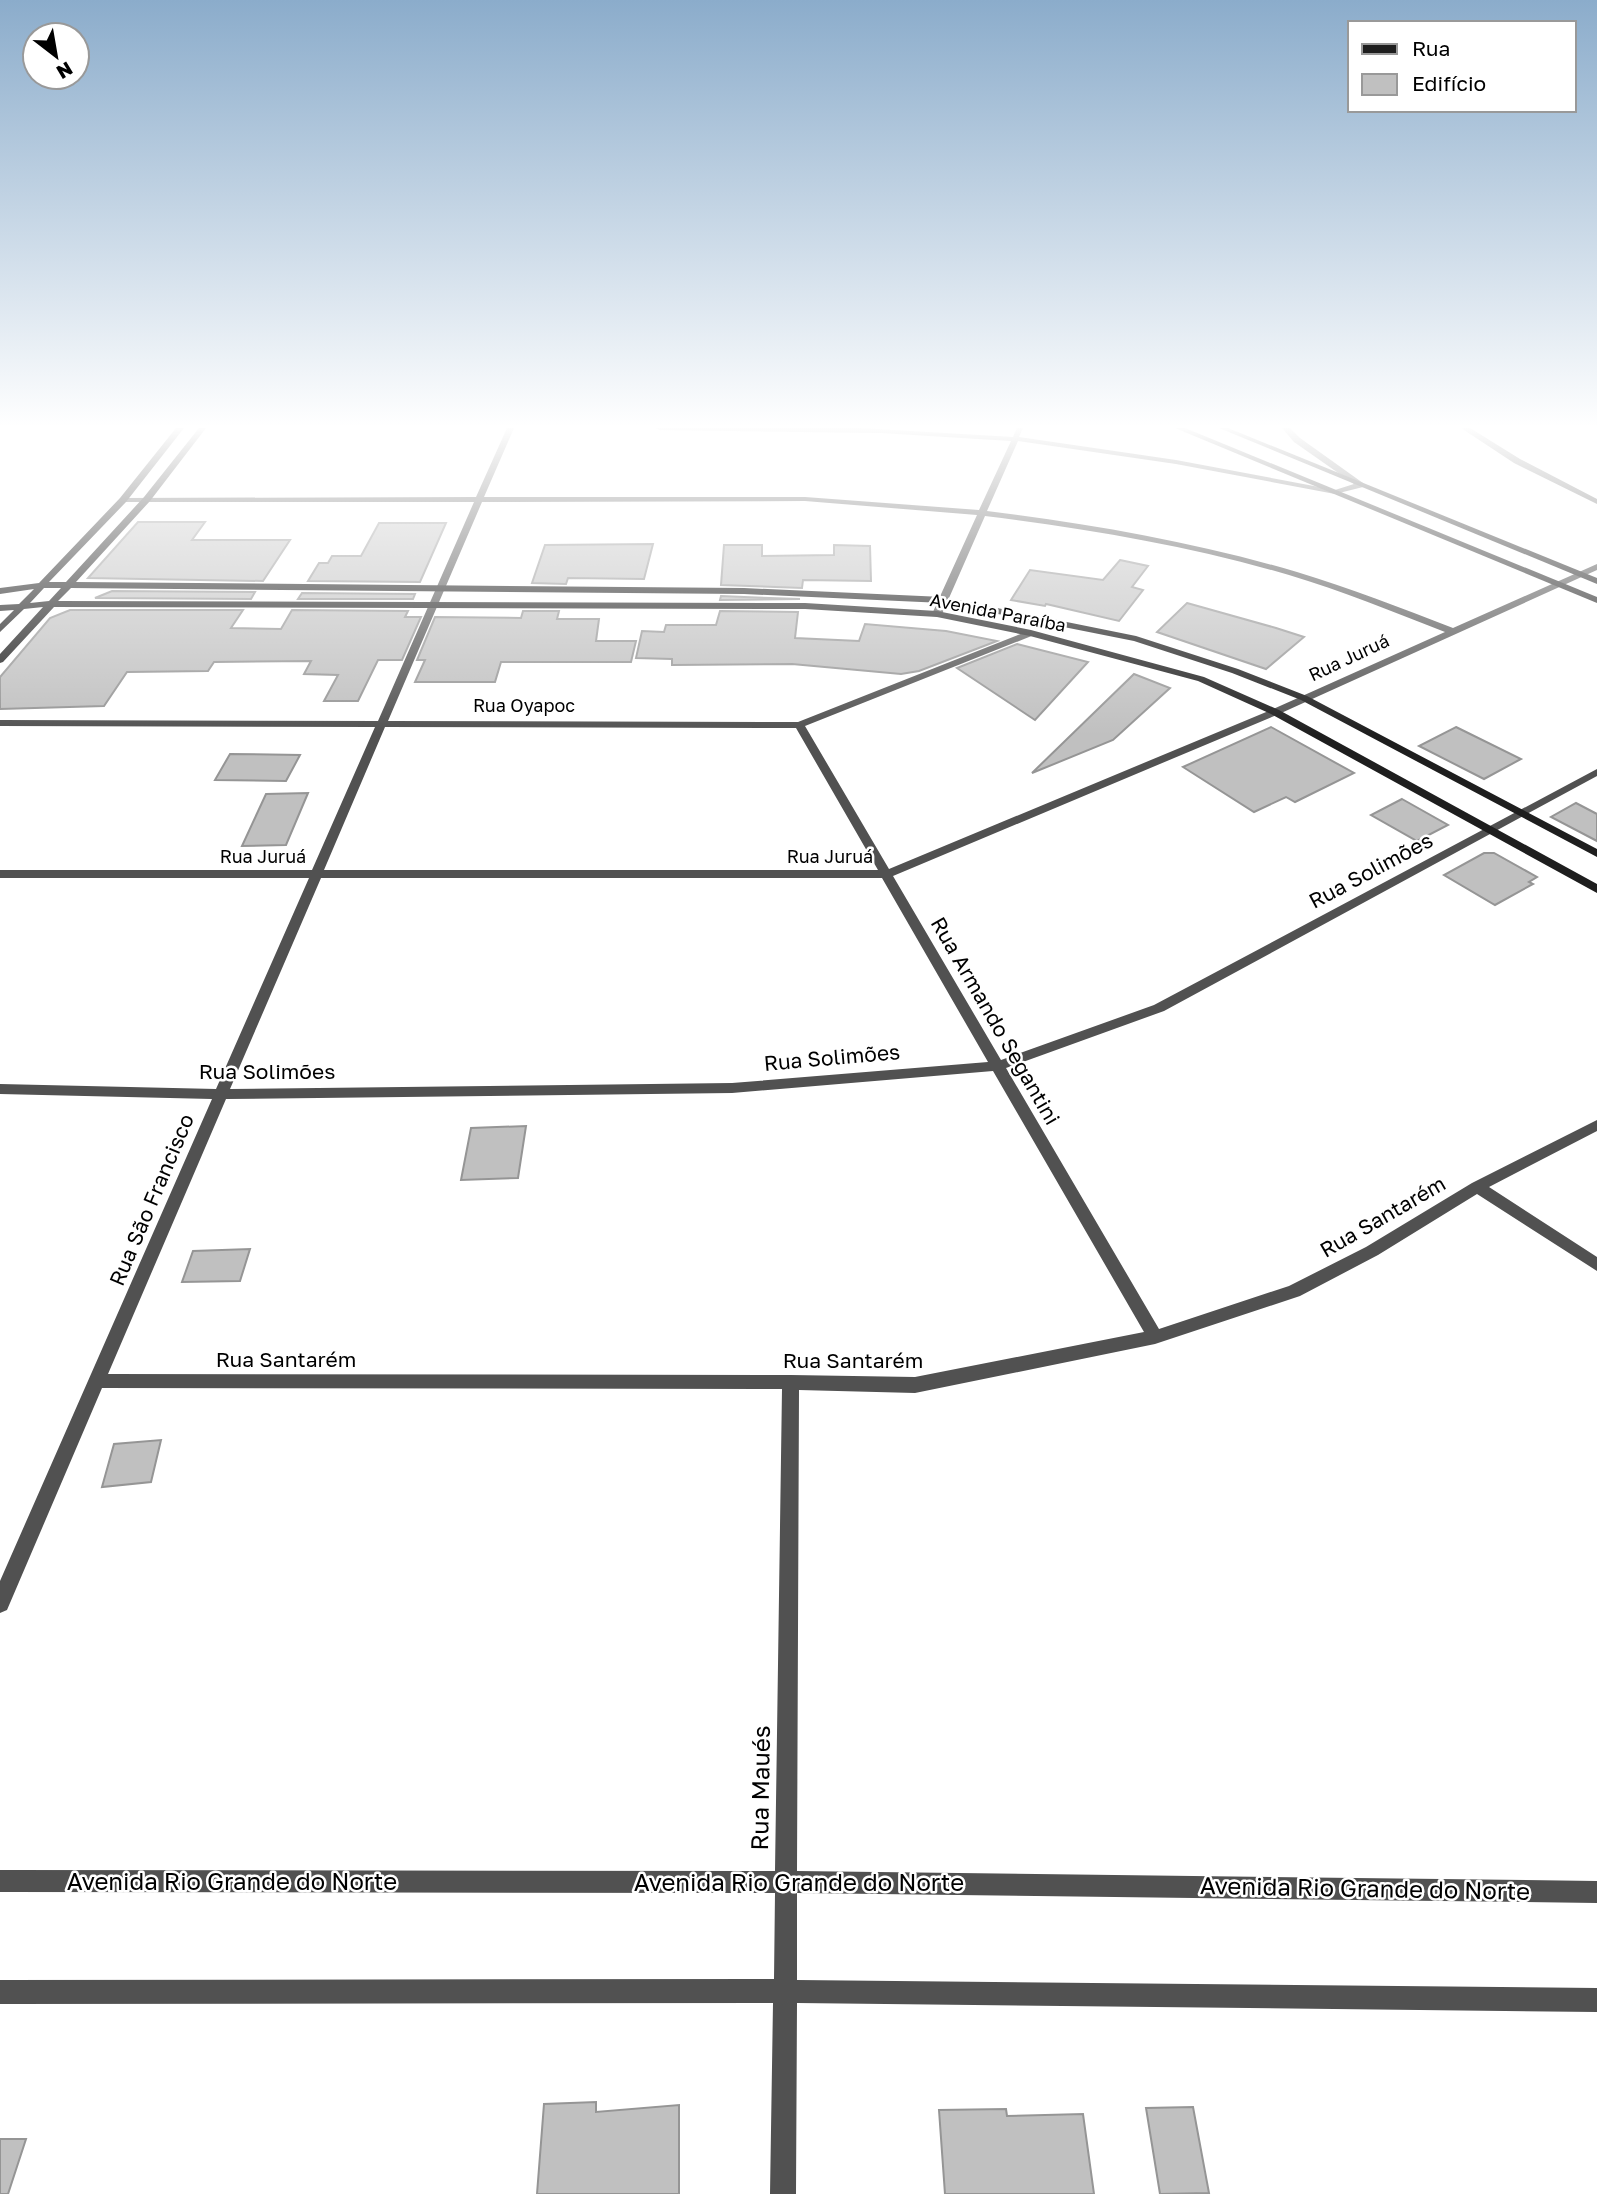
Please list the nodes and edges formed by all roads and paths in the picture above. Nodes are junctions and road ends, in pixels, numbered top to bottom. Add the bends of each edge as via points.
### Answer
1 (93, 530) edge
2 (118, 530) edge
3 (466, 530) edge
4 (974, 530) edge
5 (1114, 530) edge
6 (1428, 530) edge
7 (1472, 530) edge
8 (1597, 567) edge
9 (1580, 574) junction
10 (1597, 581) edge
11 (1558, 584) junction
12 (41, 585) junction
13 (68, 585) junction
14 (440, 590) junction
15 (0, 591) edge
16 (713, 591) junction
17 (943, 600) junction
18 (1597, 600) edge
19 (50, 604) junction
20 (23, 605) junction
21 (433, 606) junction
22 (711, 606) junction
23 (0, 608) edge
24 (937, 614) junction
25 (0, 629) edge
26 (1451, 631) junction
27 (1031, 633) junction
28 (0, 660) edge
29 (1304, 698) junction
30 (1275, 712) junction
31 (0, 723) edge
32 (382, 723) junction
33 (799, 725) junction
34 (1597, 772) edge
35 (1521, 813) junction
36 (1489, 831) junction
37 (1597, 854) edge
38 (0, 874) edge
39 (886, 874) junction
40 (316, 875) junction
41 (1597, 889) edge
42 (998, 1066) junction
43 (0, 1089) edge
44 (221, 1094) junction
45 (1597, 1125) edge
46 (1477, 1187) junction
47 (1597, 1265) edge
48 (1155, 1337) junction
49 (97, 1381) junction
50 (791, 1382) junction
51 (0, 1603) edge
52 (0, 1881) edge
53 (786, 1882) junction
54 (1597, 1892) edge
55 (785, 1991) junction
56 (0, 1992) edge
57 (1597, 2000) edge
58 (783, 2194) edge

1 - 12 main road
2 - 13 main road
3 - 14 street, Rua São Francisco
4 - 17 street
5 - 26 street via 1317,579
6 - 11 main road
7 - 9 main road
8 - 9 street, Rua Juruá
9 - 10 main road
9 - 11 street, Rua Juruá
11 - 18 main road
11 - 26 street, Rua Juruá
12 - 13 main road, Avenida Paraíba
12 - 15 main road, Avenida Paraíba
12 - 20 main road
13 - 14 main road, Avenida Paraíba
13 - 19 main road
14 - 16 main road, Avenida Paraíba
14 - 21 street, Rua São Francisco
16 - 17 main road, Avenida Paraíba
16 - 22 main road
17 - 24 street
17 - 29 main road, Avenida Paraíba via 1136,639
19 - 20 main road, Avenida Paraíba
19 - 21 main road, Avenida Paraíba
19 - 28 main road
20 - 23 main road, Avenida Paraíba
20 - 25 main road
21 - 22 main road, Avenida Paraíba
21 - 32 street, Rua São Francisco
22 - 24 main road, Avenida Paraíba
24 - 27 main road, Avenida Paraíba
26 - 29 street, Rua Juruá
27 - 30 main road, Avenida Paraíba via 1201,679
27 - 33 street, Rua Oyapoc
29 - 30 street, Rua Juruá
29 - 35 main road, Avenida Paraíba
30 - 36 main road, Avenida Paraíba
30 - 39 street, Rua Juruá
31 - 32 street, Rua Oyapoc
32 - 33 street, Rua Oyapoc
32 - 40 street, Rua São Francisco
33 - 39 street, Rua Armando Segantini
34 - 35 street, Rua Solimões
35 - 36 street, Rua Solimões
35 - 37 main road, Avenida Paraíba
36 - 41 main road, Avenida Paraíba
36 - 42 street, Rua Solimões via 1160,1008
38 - 40 street, Rua Juruá
39 - 40 street, Rua Juruá
39 - 42 street, Rua Armando Segantini
40 - 44 street, Rua São Francisco
42 - 44 street, Rua Solimões via 732,1088
42 - 48 street, Rua Armando Segantini
43 - 44 street, Rua Solimões
44 - 49 street, Rua São Francisco
45 - 46 street, Rua Santarém
46 - 47 street
46 - 48 street, Rua Santarém via 1372,1251 1294,1291
48 - 50 street, Rua Santarém via 915,1385
49 - 50 street, Rua Santarém
49 - 51 street, Rua São Francisco
50 - 53 street, Rua Maués
52 - 53 street, Avenida Rio Grande do Norte
53 - 54 street, Avenida Rio Grande do Norte
53 - 55 street, Rua Maués
55 - 56 street
55 - 57 street
55 - 58 street, Rua Maués

